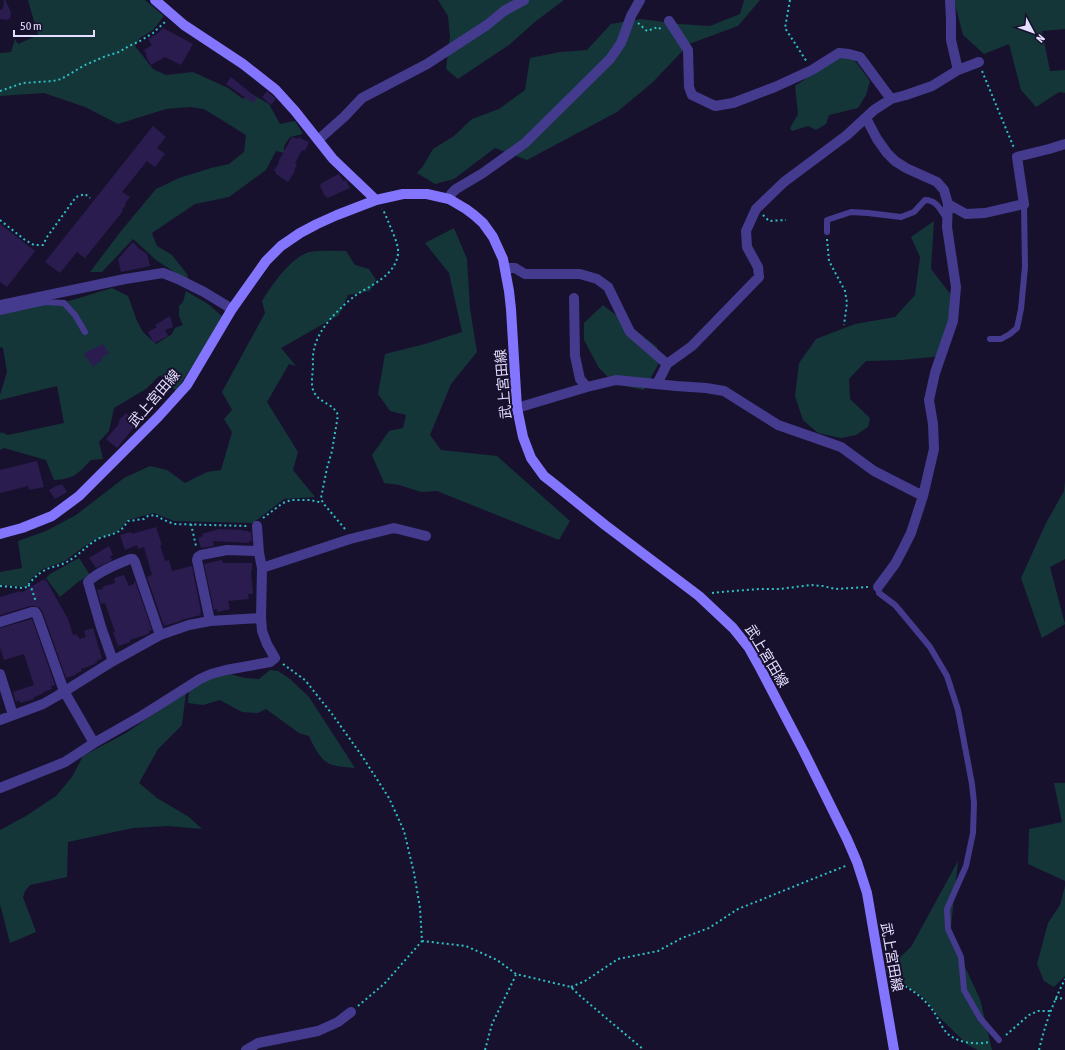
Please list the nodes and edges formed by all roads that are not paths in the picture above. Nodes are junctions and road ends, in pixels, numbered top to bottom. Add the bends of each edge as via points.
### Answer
1 (155, 0) edge
2 (524, 0) edge
3 (640, 0) edge
4 (950, 0) edge
5 (669, 21) dead end
6 (979, 62) road end
7 (958, 70) junction
8 (891, 99) junction
9 (866, 118) junction
10 (318, 140) junction
11 (1065, 144) edge
12 (376, 200) junction
13 (449, 200) junction
14 (948, 204) junction
15 (1024, 204) junction
16 (947, 219) junction
17 (827, 232) road end
18 (505, 268) junction
19 (574, 298) dead end
20 (0, 305) edge
21 (232, 309) junction
22 (0, 312) edge
23 (85, 332) dead end
24 (990, 339) dead end
25 (667, 364) junction
26 (657, 384) junction
27 (586, 387) junction
28 (517, 408) junction
29 (922, 496) junction
30 (257, 526) road end
31 (0, 534) edge
32 (426, 536) dead end
33 (259, 553) junction
34 (262, 568) junction
35 (878, 587) joint
36 (261, 618) junction
37 (210, 621) junction
38 (0, 622) edge
39 (160, 635) junction
40 (113, 660) junction
41 (0, 674) edge
42 (64, 692) junction
43 (13, 715) junction
44 (0, 720) edge
45 (94, 743) junction
46 (0, 788) edge
47 (351, 1012) road end
48 (999, 1040) road end
49 (246, 1050) edge
50 (894, 1050) edge

1 - 10 main road via 276,90
2 - 10 street via 427,64 362,98
3 - 13 street via 621,43 610,59 525,143 484,173 456,189
4 - 7 street via 951,40
5 - 8 street via 688,50 689,87 692,95 715,106 733,103 775,87 839,54 860,57
6 - 7 street
7 - 8 street via 932,86
8 - 9 street
9 - 14 street via 887,153 906,168 937,182 944,190
9 - 25 street via 784,182 756,209 746,231 747,247 758,267 759,276 692,346
10 - 12 main road via 342,168
11 - 15 street via 1017,157
12 - 13 main road, 武上宮田線 via 403,194 427,194
12 - 21 main road, 武上宮田線 via 318,224 290,239 266,261
13 - 18 main road, 武上宮田線 via 466,208 486,226
14 - 15 street via 966,214 985,213
14 - 16 street
15 - 24 lane via 1024,267 1017,328 1001,339
16 - 17 lane via 935,202 925,200 914,212 901,216 851,212 827,220
16 - 29 street via 956,287 953,321 935,373 930,400 934,449
18 - 25 street via 515,268 526,274 580,274 597,279 608,287 630,332
18 - 28 main road, 武上宮田線 via 511,310
19 - 27 street via 575,356 580,379
20 - 21 street via 163,273 204,292
21 - 31 main road, 武上宮田線 via 187,385 79,496 52,516
22 - 23 lane via 45,302 64,304 75,315
25 - 26 street
26 - 27 street via 616,380
26 - 29 street via 724,391 778,425 841,447 874,471
27 - 28 street
28 - 50 main road, 武上宮田線 via 526,448 544,476 578,505 699,596 733,628 760,666 857,862 867,893
29 - 35 street via 911,533 895,564
30 - 33 street
32 - 34 street via 394,528 353,538
33 - 34 street
33 - 37 street via 227,550 199,556 197,560
34 - 36 street
35 - 48 lane via 879,593 902,612 930,647 947,676 958,710 972,784 973,833 966,866 947,909 948,929 961,957 964,990 980,1018
36 - 37 street
36 - 45 street via 262,631 275,658 270,662 226,670 200,679
37 - 39 street via 189,624
38 - 42 street via 35,612
39 - 40 street
39 - 40 street via 135,562 130,558 88,582
40 - 42 street
41 - 43 street
42 - 43 street via 43,704
42 - 45 street
43 - 44 street
45 - 46 street via 65,762
47 - 49 street via 318,1032 258,1043

